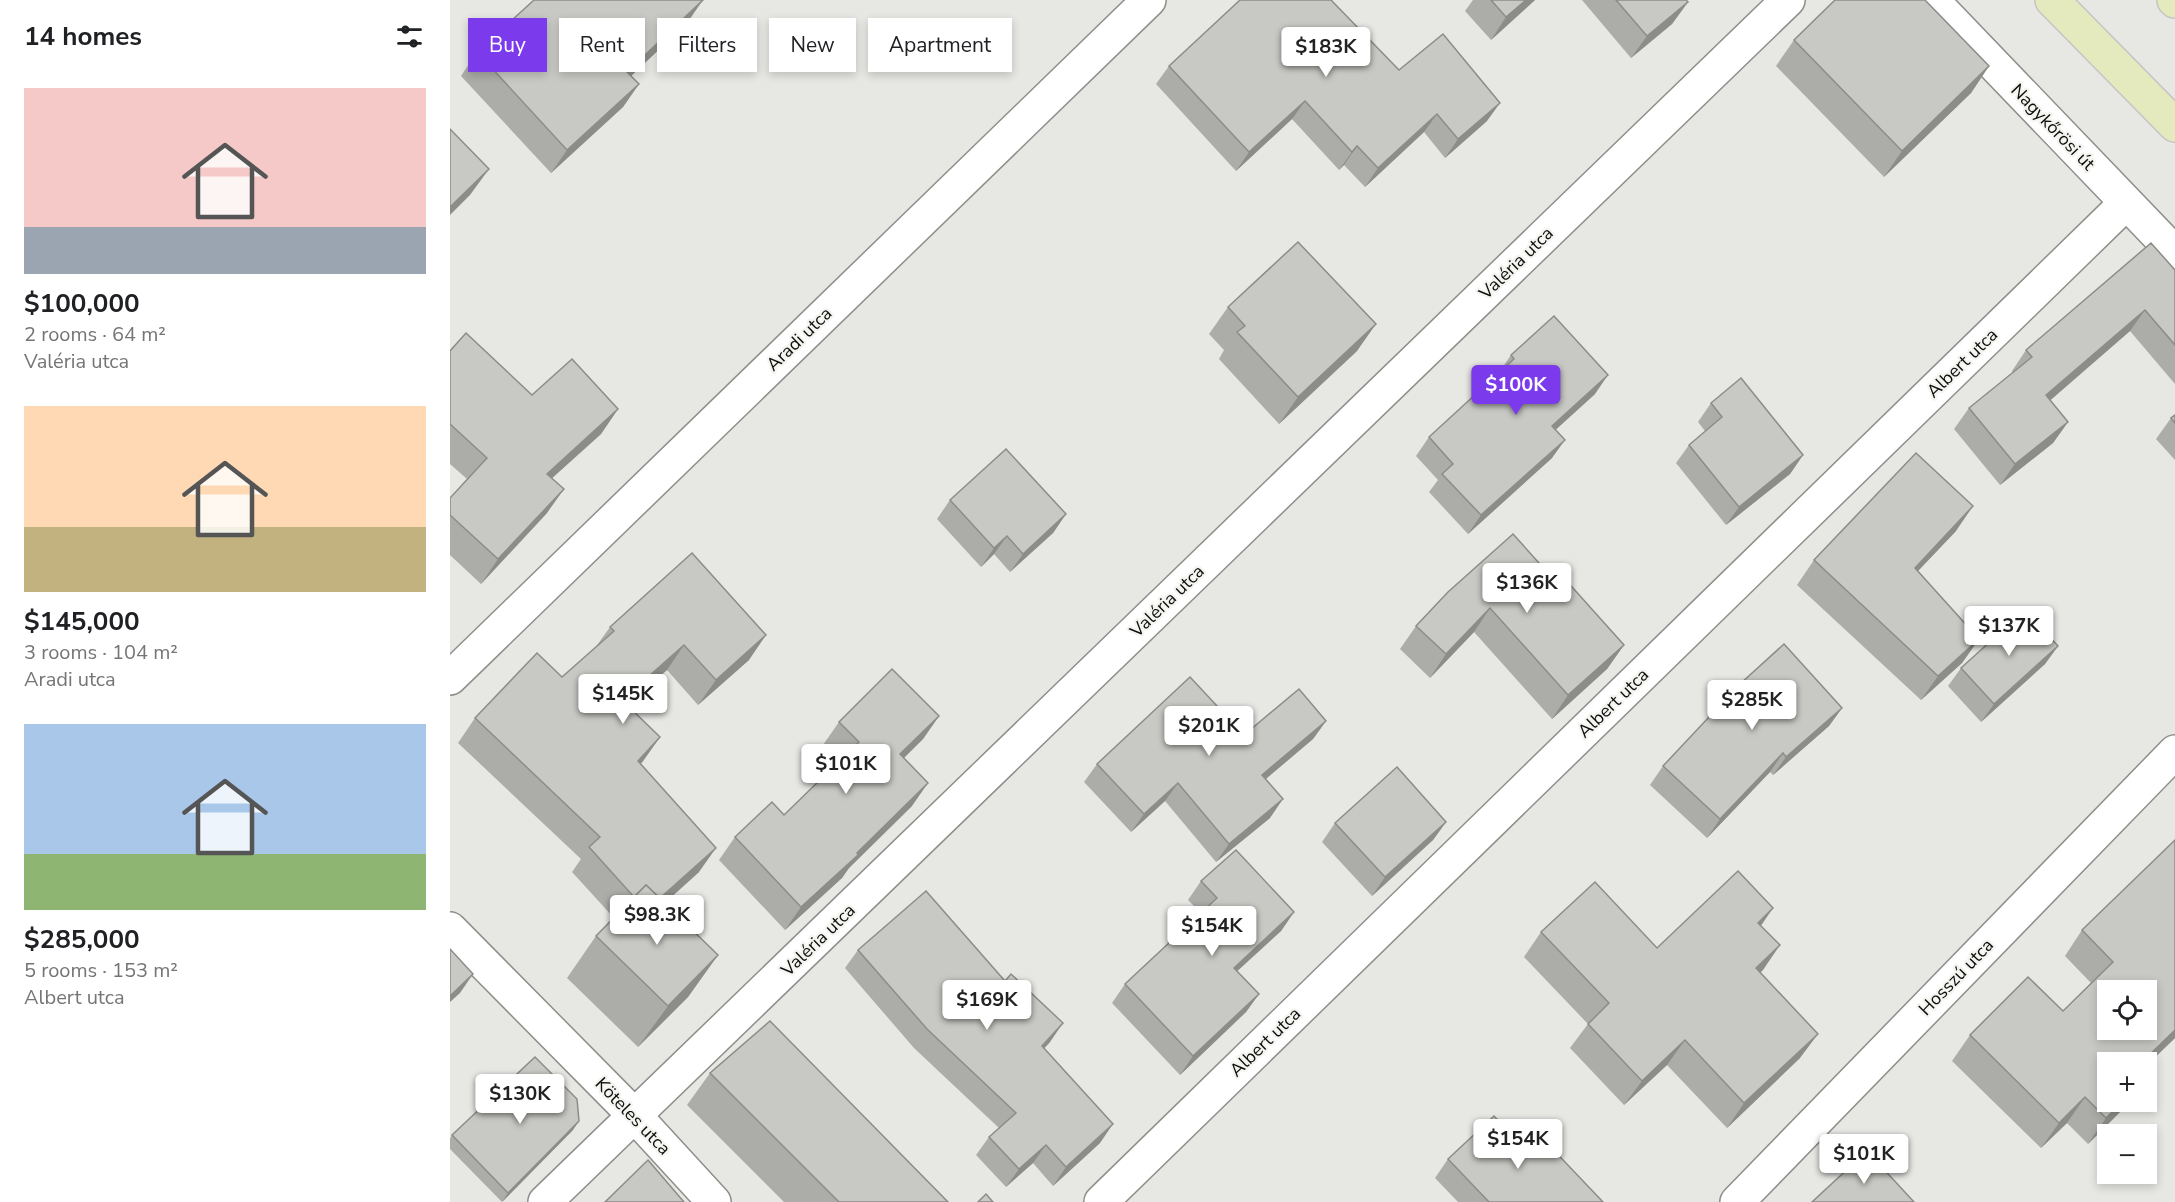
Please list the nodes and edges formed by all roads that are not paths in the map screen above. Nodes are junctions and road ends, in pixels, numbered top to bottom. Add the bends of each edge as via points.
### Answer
1 (1149, 0) edge
2 (1788, 0) edge
3 (1932, 0) edge
4 (2052, 0) edge
5 (2175, 125) edge
6 (2126, 203) junction
7 (2175, 253) edge
8 (450, 678) edge
9 (2175, 752) edge
10 (450, 929) edge
11 (635, 1116) junction
12 (545, 1202) edge
13 (714, 1202) edge
14 (1101, 1202) edge
15 (1737, 1202) edge

1 - 8 street, Aradi utca
2 - 11 street, Valéria utca
3 - 6 street, Nagykőrösi út
4 - 5 main road
6 - 7 street, Nagykőrösi út
6 - 14 street, Albert utca
9 - 15 street, Hosszú utca
10 - 11 street, Köteles utca
11 - 12 street, Valéria utca
11 - 13 street, Köteles utca

